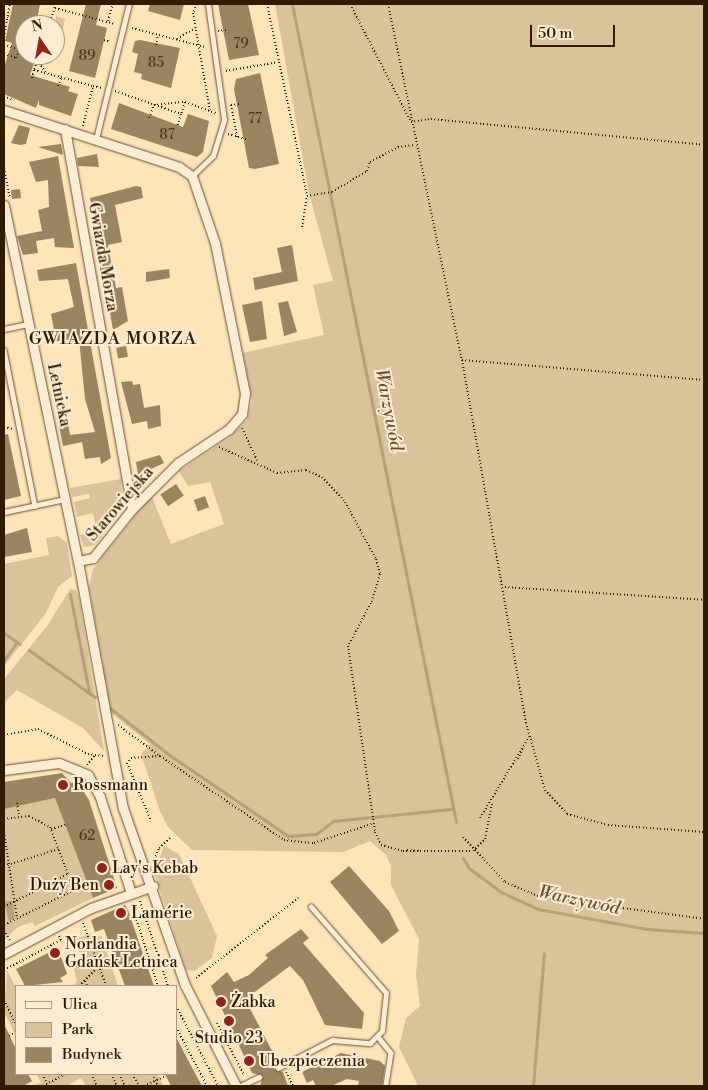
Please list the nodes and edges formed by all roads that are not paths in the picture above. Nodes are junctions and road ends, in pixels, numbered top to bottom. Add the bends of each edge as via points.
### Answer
1 (129, 4) edge
2 (208, 4) edge
3 (4, 110) edge
4 (65, 129) junction
5 (96, 139) junction
6 (192, 176) junction
7 (4, 206) edge
8 (29, 324) junction
9 (4, 329) edge
10 (4, 350) edge
11 (65, 500) junction
12 (35, 506) junction
13 (132, 509) junction
14 (4, 512) edge
15 (78, 561) junction
16 (4, 770) edge
17 (153, 886) junction
18 (132, 893) junction
19 (311, 907) dead end
20 (4, 954) edge
21 (379, 1038) junction
22 (280, 1066) road end
23 (258, 1077) dead end
24 (236, 1086) edge
25 (240, 1086) edge
26 (386, 1086) edge

1 - 5 lane
2 - 6 lane via 224,120 213,156
3 - 4 street
4 - 5 street
4 - 13 street, Gwiazda Morza
5 - 6 street via 179,167
6 - 13 street, Starowiejska via 215,243 245,393 239,419 178,463
7 - 8 street, Letnicka
8 - 9 lane
8 - 11 street, Letnicka
10 - 12 lane
11 - 12 lane
11 - 15 street, Letnicka
12 - 14 lane
13 - 15 street, Starowiejska via 93,558
15 - 17 street via 123,808
16 - 18 street via 59,763 82,770 100,797
17 - 18 street
17 - 24 street via 185,985
18 - 20 street via 91,908
19 - 21 lane via 386,993
21 - 22 lane via 370,1043 332,1040
21 - 26 lane via 391,1053
23 - 25 lane

